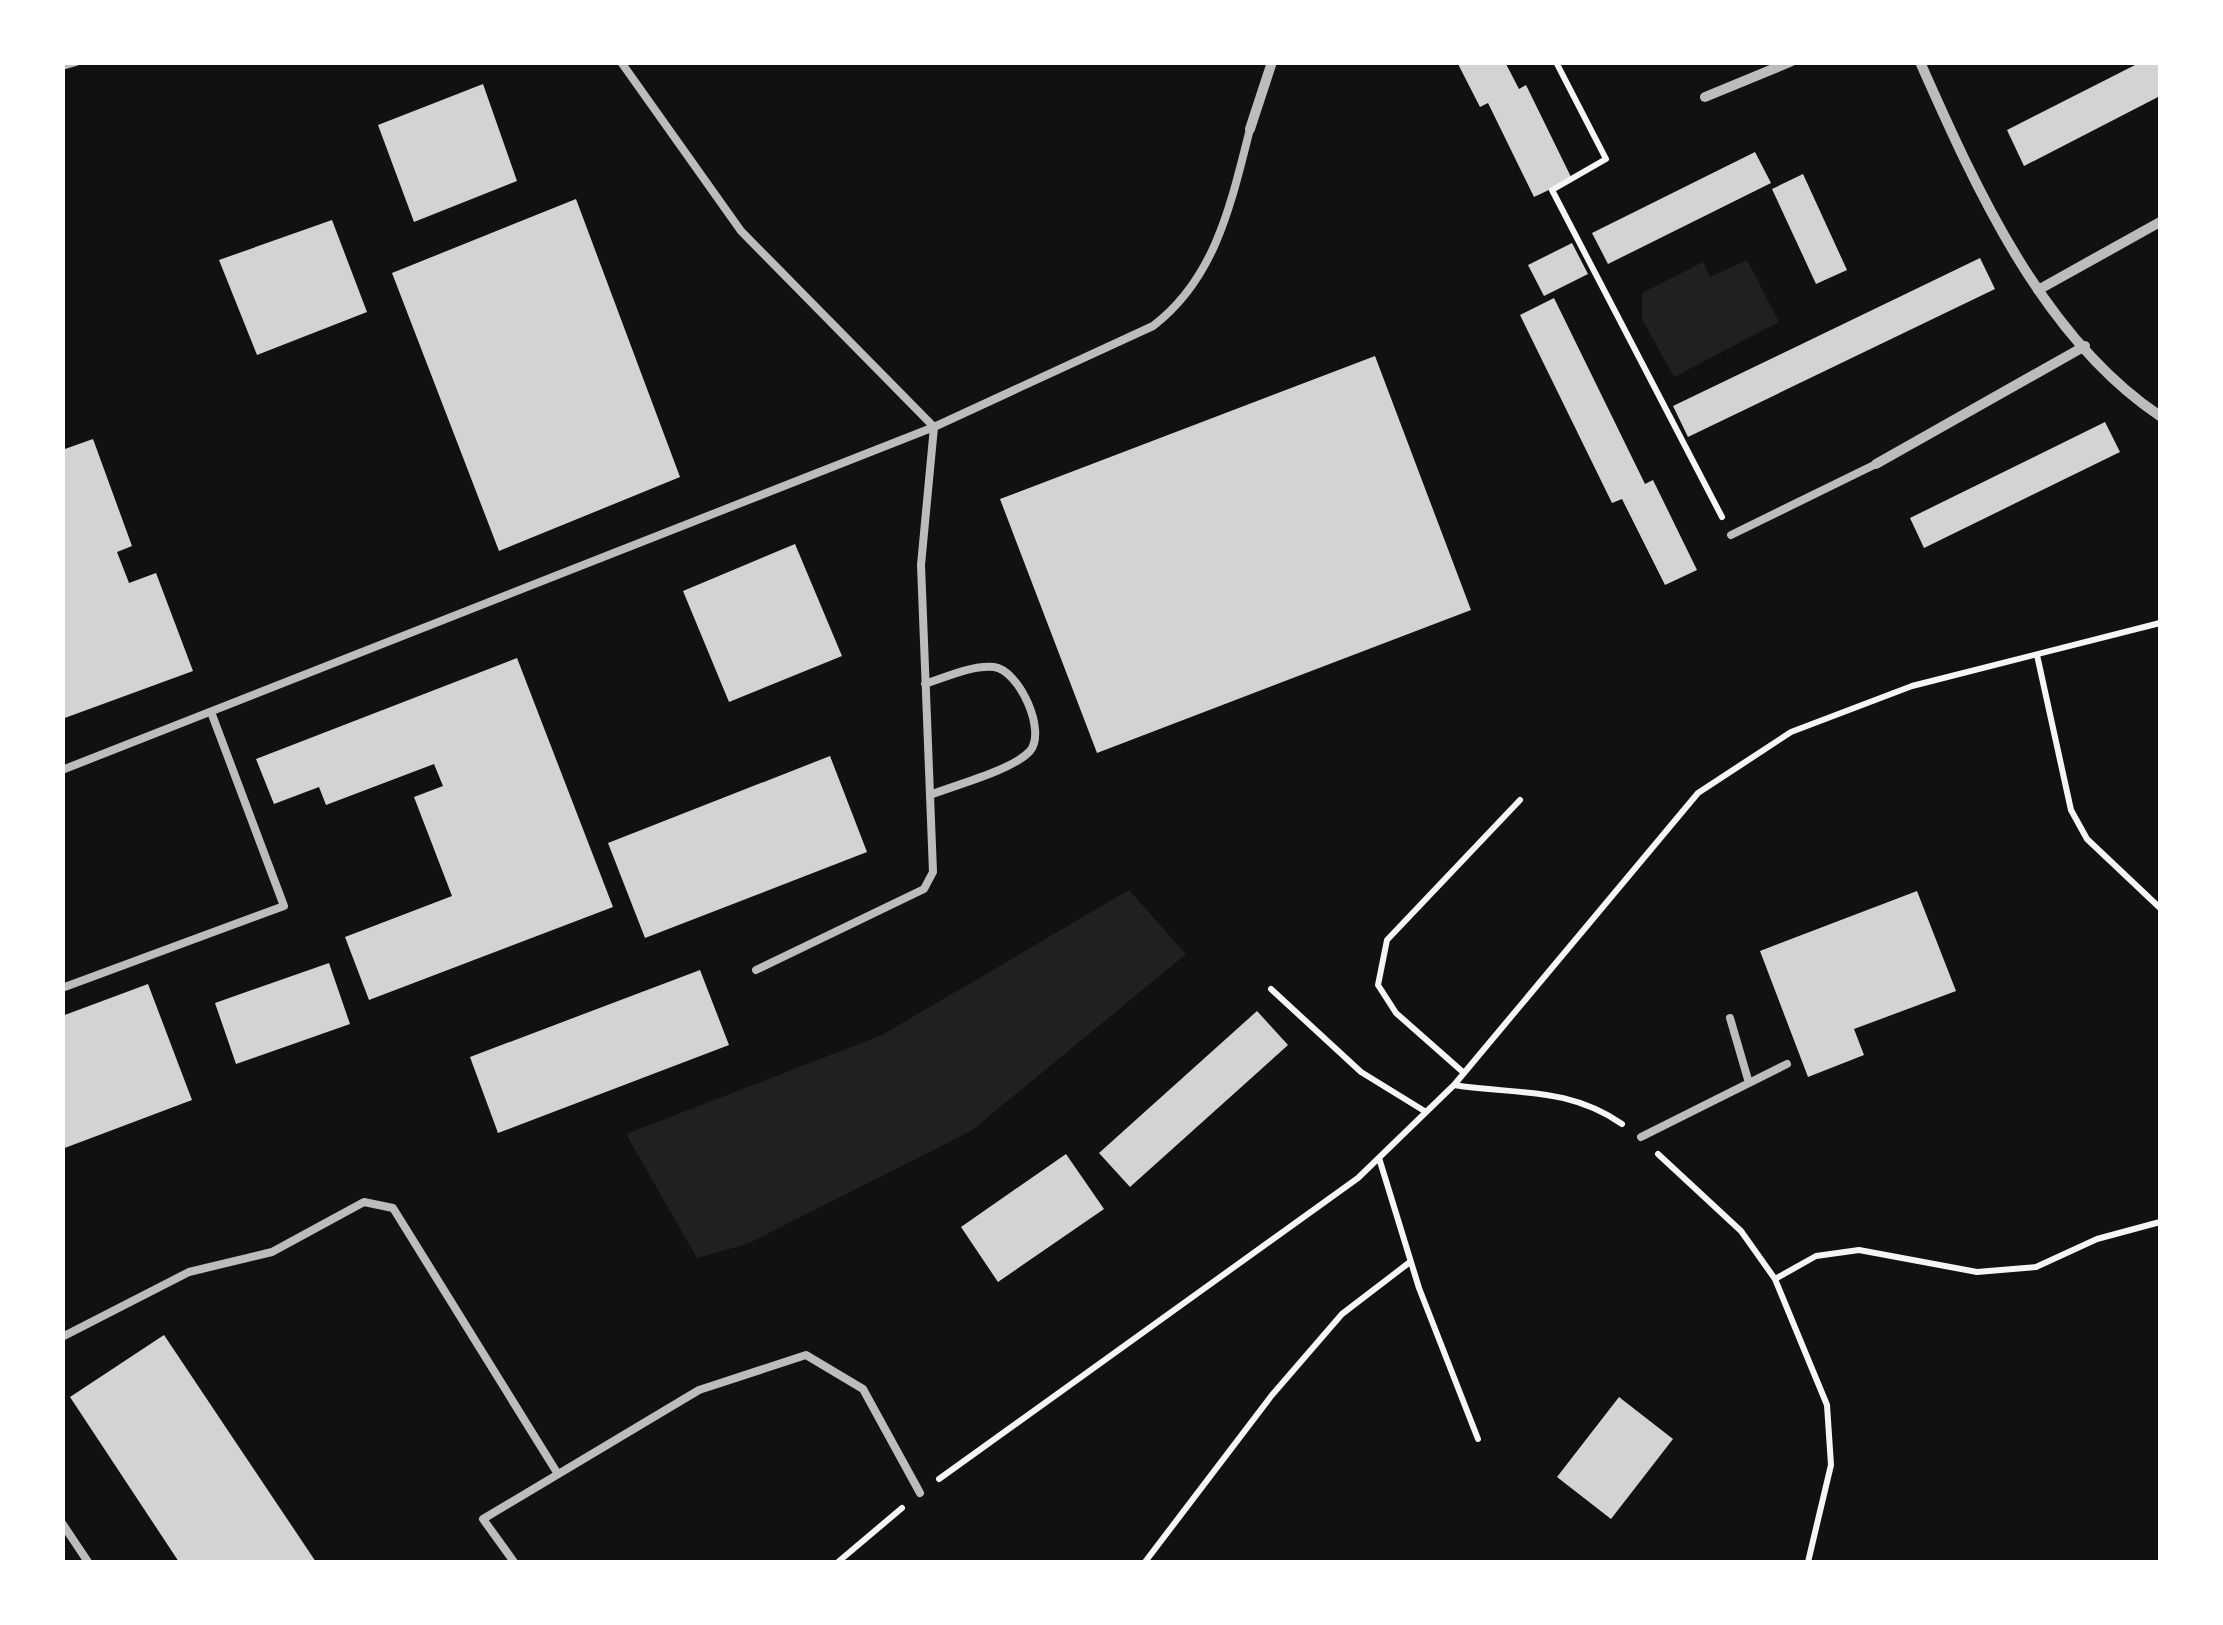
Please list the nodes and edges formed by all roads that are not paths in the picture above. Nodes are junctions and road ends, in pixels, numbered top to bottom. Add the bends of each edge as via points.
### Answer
1 (76, 62) edge
2 (621, 62) edge
3 (1272, 62) edge
4 (1790, 62) edge
5 (1920, 62) edge
6 (62, 66) edge
7 (1706, 97) dead end
8 (1250, 129) joint
9 (2160, 222) edge
10 (2038, 290) junction
11 (2085, 346) junction
12 (2160, 416) edge
13 (934, 427) junction
14 (1876, 464) joint
15 (1731, 535) road end
16 (926, 684) junction
17 (211, 712) junction
18 (62, 770) edge
19 (930, 795) junction
20 (756, 970) dead end
21 (62, 988) edge
22 (1730, 1018) dead end
23 (1787, 1064) dead end
24 (1749, 1083) junction
25 (1640, 1136) dead end
26 (62, 1336) edge
27 (556, 1471) junction
28 (920, 1493) road end
29 (62, 1522) edge
30 (88, 1562) edge
31 (514, 1562) edge

1 - 6 lane
2 - 13 lane via 740,231
3 - 8 street
4 - 7 street
5 - 10 street via 1964,161
8 - 13 lane via 1226,219 1180,306 1153,326
9 - 10 street
10 - 11 street
11 - 12 street
11 - 14 street
13 - 16 lane via 920,565
13 - 17 lane
14 - 15 lane
16 - 19 lane
16 - 19 lane via 1000,668 1014,677 1035,734 1033,748 1020,759
17 - 18 lane
17 - 21 lane via 284,906
19 - 20 lane via 933,872 924,889
22 - 24 lane
23 - 24 lane
24 - 25 lane
26 - 27 lane via 189,1272 272,1252 364,1202 393,1208
27 - 28 lane via 698,1390 806,1354 863,1390
27 - 31 lane via 482,1519
29 - 30 lane

